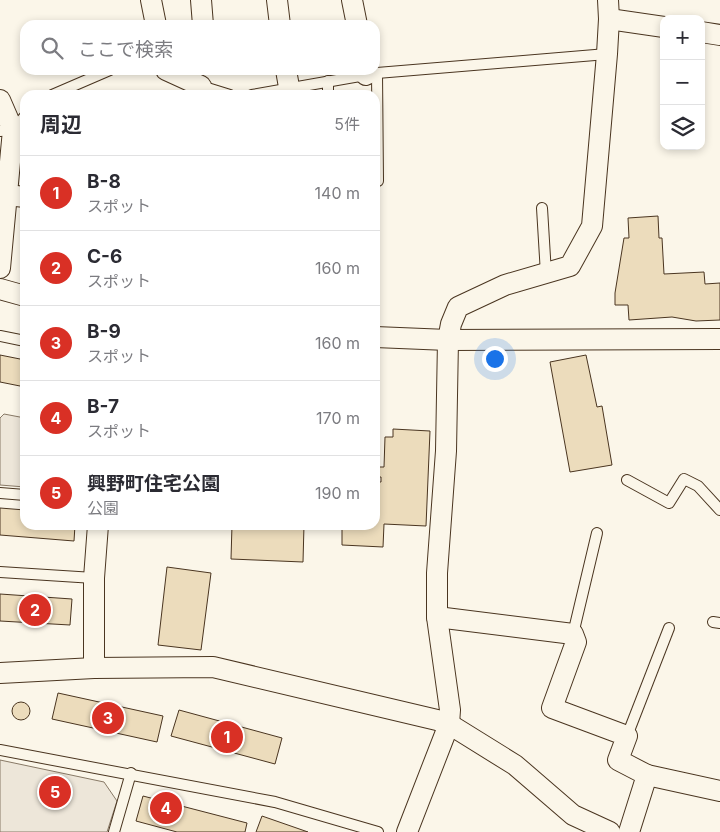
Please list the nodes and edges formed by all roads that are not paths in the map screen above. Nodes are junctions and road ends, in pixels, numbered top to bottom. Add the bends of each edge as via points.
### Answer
1 (151, 0) edge
2 (201, 0) edge
3 (277, 0) edge
4 (352, 0) edge
5 (608, 10) edge
6 (155, 20) edge
7 (203, 20) edge
8 (279, 20) edge
9 (356, 20) edge
10 (660, 26) edge
11 (705, 33) edge
12 (720, 35) edge
13 (607, 54) junction
14 (380, 72) edge
15 (98, 75) edge
16 (178, 75) edge
17 (359, 75) edge
18 (369, 75) edge
19 (287, 79) edge
20 (328, 81) junction
21 (201, 84) edge
22 (64, 90) edge
23 (217, 90) edge
24 (263, 90) edge
25 (328, 90) edge
26 (370, 90) edge
27 (0, 100) edge
28 (13, 126) edge
29 (16, 196) edge
30 (542, 208) dead end
31 (0, 268) edge
32 (546, 274) junction
33 (0, 289) edge
34 (20, 295) edge
35 (0, 336) edge
36 (380, 336) edge
37 (720, 339) edge
38 (20, 340) edge
39 (448, 340) junction
40 (627, 480) dead end
41 (0, 493) edge
42 (20, 495) edge
43 (720, 510) edge
44 (98, 530) edge
45 (597, 533) dead end
46 (0, 572) edge
47 (94, 578) junction
48 (437, 617) junction
49 (669, 628) dead end
50 (573, 634) junction
51 (94, 668) junction
52 (0, 673) edge
53 (449, 724) junction
54 (627, 736) junction
55 (0, 750) edge
56 (131, 773) junction
57 (647, 775) junction
58 (720, 791) edge
59 (114, 832) edge
60 (378, 832) edge
61 (407, 832) edge
62 (610, 832) edge
63 (629, 832) edge

1 - 6 street
2 - 7 street
3 - 8 street
4 - 9 street
5 - 10 street
5 - 13 street
11 - 12 street
13 - 14 lane
13 - 32 street via 592,226 570,266
15 - 22 lane
16 - 21 street
17 - 20 lane
18 - 26 lane
19 - 20 lane
19 - 24 lane
20 - 25 lane
21 - 23 lane
27 - 28 street
28 - 29 street
29 - 31 street
30 - 32 lane
32 - 39 street via 505,285 458,307
33 - 34 street
35 - 38 lane
36 - 39 street
37 - 39 street
39 - 48 street
40 - 43 lane via 669,503 684,479 698,486
41 - 42 lane
44 - 47 street
45 - 50 lane
46 - 47 lane
47 - 51 street
48 - 50 street
48 - 53 street via 450,710
49 - 54 lane
50 - 54 street via 576,642 552,708
51 - 52 street
51 - 53 street via 213,667
53 - 61 street
53 - 62 street via 515,765 573,815
54 - 57 street via 618,760
55 - 56 lane
56 - 59 lane
56 - 60 lane via 275,802
57 - 58 street
57 - 63 street

